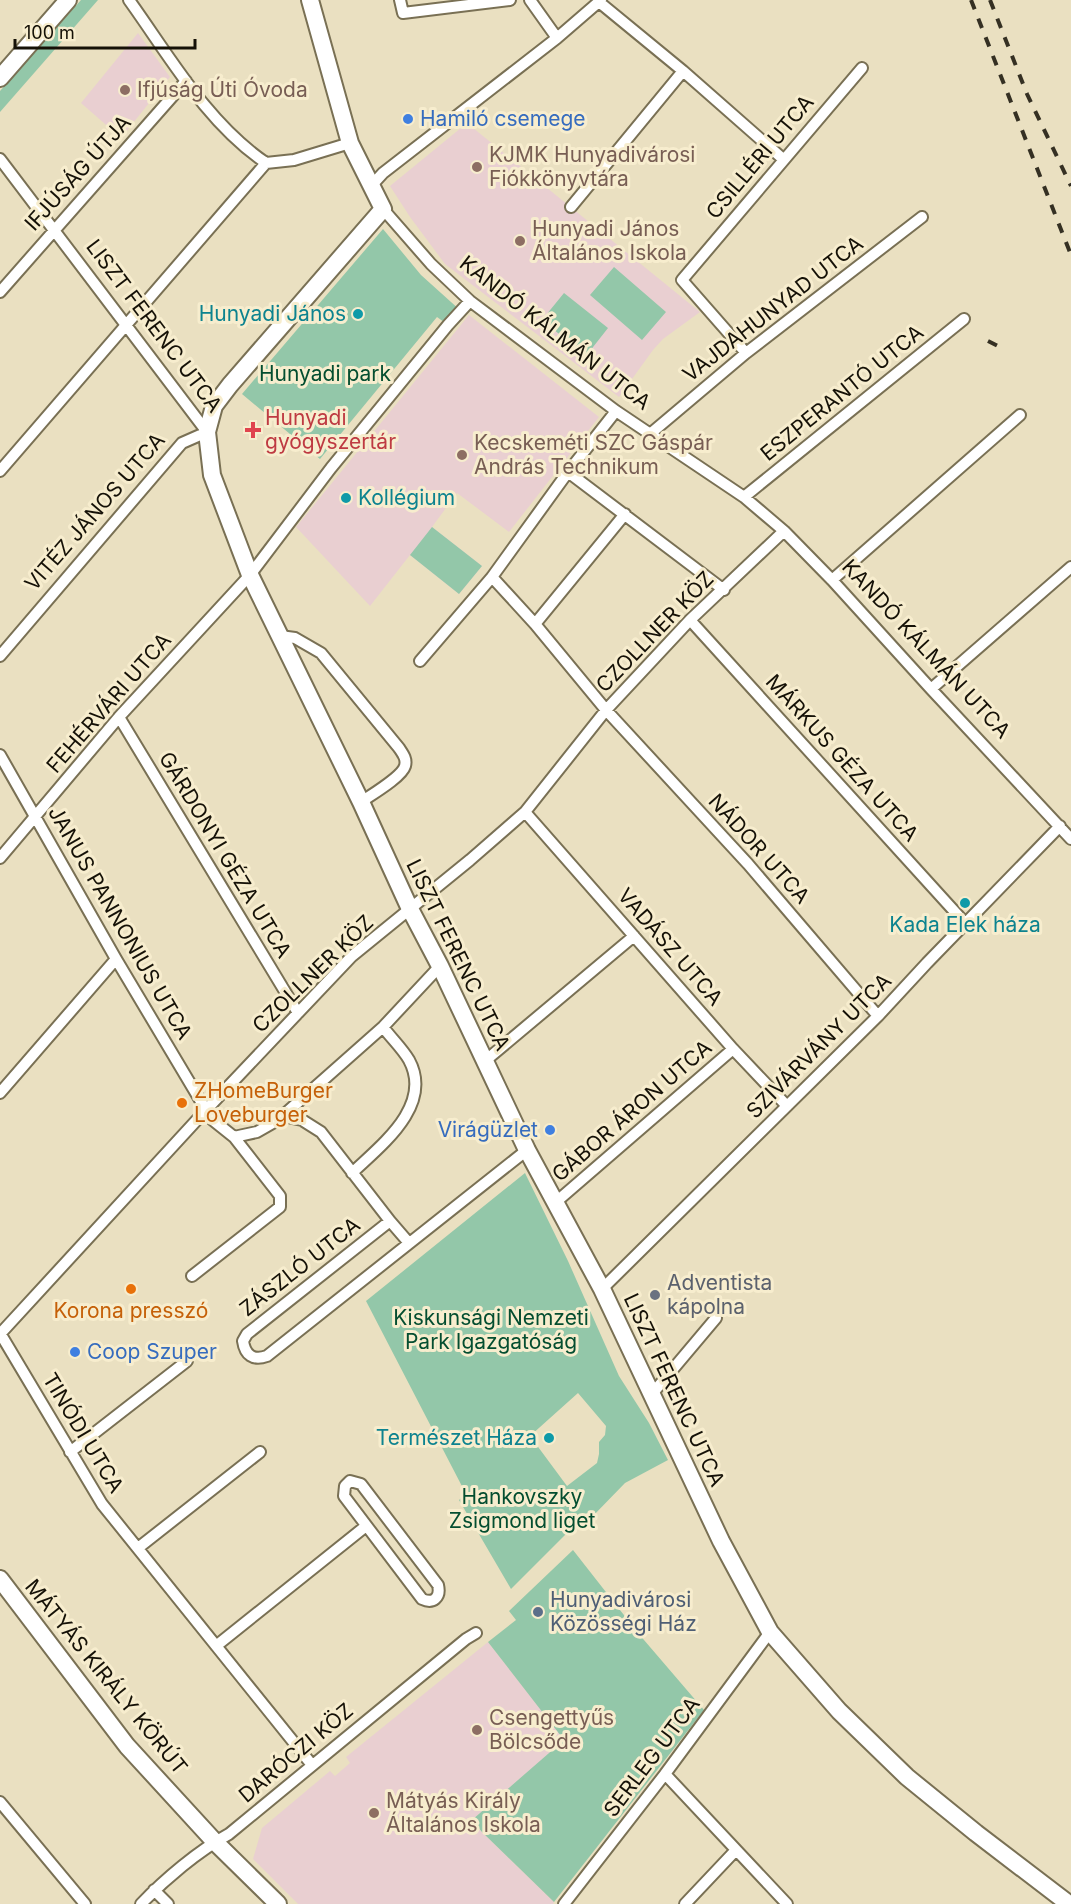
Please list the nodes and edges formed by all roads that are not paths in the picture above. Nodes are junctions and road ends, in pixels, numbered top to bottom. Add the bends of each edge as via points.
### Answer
1 (68, 0) edge
2 (129, 0) edge
3 (310, 0) edge
4 (400, 0) edge
5 (510, 0) edge
6 (530, 0) edge
7 (600, 1) edge
8 (557, 38) junction
9 (862, 68) dead end
10 (683, 71) junction
11 (0, 78) edge
12 (186, 81) junction
13 (350, 143) junction
14 (0, 159) edge
15 (783, 159) junction
16 (266, 163) junction
17 (372, 186) junction
18 (571, 207) dead end
19 (383, 209) junction
20 (922, 217) dead end
21 (53, 231) junction
22 (0, 292) edge
23 (470, 301) junction
24 (964, 319) dead end
25 (126, 326) junction
26 (746, 353) junction
27 (616, 411) junction
28 (1020, 415) dead end
29 (207, 432) junction
30 (650, 434) junction
31 (0, 471) edge
32 (568, 472) junction
33 (744, 497) junction
34 (625, 514) junction
35 (784, 531) junction
36 (1071, 567) edge
37 (250, 575) junction
38 (492, 577) junction
39 (832, 580) junction
40 (724, 590) junction
41 (690, 620) junction
42 (535, 624) junction
43 (280, 636) junction
44 (0, 656) edge
45 (420, 661) dead end
46 (931, 690) junction
47 (606, 710) junction
48 (119, 717) junction
49 (0, 755) edge
50 (361, 802) junction
51 (525, 812) junction
52 (36, 817) junction
53 (1060, 826) junction
54 (1071, 839) edge
55 (0, 858) edge
56 (410, 909) junction
57 (965, 923) junction
58 (634, 936) junction
59 (116, 959) junction
60 (440, 966) junction
61 (298, 1012) junction
62 (879, 1016) junction
63 (383, 1027) junction
64 (733, 1049) junction
65 (485, 1061) junction
66 (0, 1093) edge
67 (787, 1106) junction
68 (205, 1111) junction
69 (282, 1116) junction
70 (234, 1137) junction
71 (527, 1150) junction
72 (352, 1173) junction
73 (556, 1202) junction
74 (390, 1221) junction
75 (409, 1243) junction
76 (192, 1276) dead end
77 (602, 1289) junction
78 (716, 1318) dead end
79 (0, 1334) edge
80 (187, 1361) dead end
81 (652, 1394) junction
82 (70, 1452) junction
83 (260, 1452) dead end
84 (366, 1526) junction
85 (138, 1548) junction
86 (0, 1579) edge
87 (770, 1632) junction
88 (476, 1633) dead end
89 (216, 1646) junction
90 (312, 1764) junction
91 (665, 1774) junction
92 (0, 1802) edge
93 (215, 1842) junction
94 (735, 1850) junction
95 (154, 1890) junction
96 (85, 1904) edge
97 (141, 1904) edge
98 (168, 1904) edge
99 (278, 1904) edge
100 (564, 1904) edge
101 (686, 1904) edge
102 (786, 1904) edge
103 (1069, 1904) edge

1 - 11 street
2 - 12 street
3 - 13 street, KANDÓ KÁLMÁN UTCA
4 - 5 street via 403,13
6 - 8 street
7 - 8 street
7 - 10 street
8 - 17 street via 383,173
9 - 15 street, CSILLÉRI UTCA
10 - 15 street
10 - 18 street
12 - 16 street via 224,128
12 - 21 street, IFJÚSÁG ÚTJA
13 - 16 street via 294,160
13 - 17 street, KANDÓ KÁLMÁN UTCA
14 - 21 street, LISZT FERENC UTCA
15 - 26 street, CSILLÉRI UTCA via 682,280
16 - 25 street
17 - 19 street, KANDÓ KÁLMÁN UTCA
19 - 23 street, KANDÓ KÁLMÁN UTCA
19 - 29 street via 230,385 214,406
20 - 26 street, VAJDAHUNYAD UTCA
21 - 22 street, IFJÚSÁG ÚTJA
21 - 25 street, LISZT FERENC UTCA
23 - 27 street, KANDÓ KÁLMÁN UTCA
23 - 37 street, FEHÉRVÁRI UTCA via 331,468
24 - 33 street, ESZPERANTÓ UTCA
25 - 29 street, LISZT FERENC UTCA
25 - 31 street
26 - 30 street, VAJDAHUNYAD UTCA
27 - 30 street, KANDÓ KÁLMÁN UTCA
27 - 32 street
28 - 39 street
29 - 37 street, LISZT FERENC UTCA via 212,475
29 - 44 street, VITÉZ JÁNOS UTCA via 182,443
30 - 33 street, KANDÓ KÁLMÁN UTCA
32 - 34 street
32 - 38 street
33 - 35 street, KANDÓ KÁLMÁN UTCA
34 - 40 street
34 - 42 street
35 - 39 street, KANDÓ KÁLMÁN UTCA
35 - 40 street, CZOLLNER KÖZ
36 - 46 street
37 - 43 street, LISZT FERENC UTCA
37 - 48 street, FEHÉRVÁRI UTCA
38 - 42 street, NÁDOR UTCA
38 - 45 street
39 - 46 street, KANDÓ KÁLMÁN UTCA
40 - 41 street, CZOLLNER KÖZ
41 - 47 street, CZOLLNER KÖZ
41 - 57 street, MÁRKUS GÉZA UTCA
42 - 47 street, NÁDOR UTCA
43 - 50 street, LISZT FERENC UTCA
43 - 50 street via 296,638 321,653 405,758 400,774
46 - 53 street, KANDÓ KÁLMÁN UTCA
47 - 51 street, CZOLLNER KÖZ
47 - 62 street, NÁDOR UTCA via 748,864
48 - 52 street, FEHÉRVÁRI UTCA
48 - 61 street, GÁRDONYI GÉZA UTCA
49 - 52 street, JANUS PANNONIUS UTCA
50 - 56 street, LISZT FERENC UTCA
51 - 56 street, CZOLLNER KÖZ
51 - 58 street, VADÁSZ UTCA
52 - 55 street, FEHÉRVÁRI UTCA
52 - 59 street, JANUS PANNONIUS UTCA
53 - 54 street, KANDÓ KÁLMÁN UTCA
53 - 57 street, SZIVÁRVÁNY UTCA
56 - 60 street, LISZT FERENC UTCA
56 - 61 street, CZOLLNER KÖZ via 352,956
57 - 62 street, SZIVÁRVÁNY UTCA
58 - 64 street, VADÁSZ UTCA
58 - 65 street
59 - 66 street
59 - 68 street, JANUS PANNONIUS UTCA
60 - 63 street
60 - 65 street, LISZT FERENC UTCA
61 - 68 street, CZOLLNER KÖZ
62 - 67 street, SZIVÁRVÁNY UTCA
63 - 69 street
63 - 72 street via 412,1068 413,1097 393,1132
64 - 67 street, VADÁSZ UTCA
64 - 73 street, GÁBOR ÁRON UTCA
65 - 71 street, LISZT FERENC UTCA
67 - 77 street, SZIVÁRVÁNY UTCA
68 - 70 street
68 - 79 street, CZOLLNER KÖZ via 105,1226
69 - 70 street via 257,1132
69 - 72 street, ZÁSZLÓ UTCA via 302,1120 321,1132
70 - 76 street via 280,1196 280,1207
71 - 73 street, LISZT FERENC UTCA
71 - 75 street, ZÁSZLÓ UTCA
72 - 74 street, ZÁSZLÓ UTCA
73 - 77 street, LISZT FERENC UTCA
74 - 75 street, ZÁSZLÓ UTCA
74 - 75 street, ZÁSZLÓ UTCA via 247,1334 244,1350 251,1358 267,1356
77 - 81 street, LISZT FERENC UTCA
78 - 81 street
79 - 82 street, TINÓDI UTCA
80 - 82 street
81 - 87 street, LISZT FERENC UTCA
82 - 85 street, TINÓDI UTCA via 102,1504
83 - 85 street
84 - 84 street via 422,1599 438,1597 438,1586 361,1484 350,1481 345,1485 344,1496
84 - 89 street
85 - 89 street, TINÓDI UTCA
86 - 93 street, MÁTYÁS KIRÁLY KÖRÚT via 127,1746
87 - 91 street, SERLEG UTCA
87 - 103 street, LISZT FERENC UTCA via 839,1711 907,1777
88 - 90 street, DARÓCZI KÖZ
89 - 90 street, TINÓDI UTCA
90 - 93 street, DARÓCZI KÖZ
91 - 94 street
91 - 100 street, SERLEG UTCA
92 - 96 street
93 - 95 street, DARÓCZI KÖZ
93 - 99 street, MÁTYÁS KIRÁLY KÖRÚT
94 - 101 street
94 - 102 street
95 - 97 street, DARÓCZI KÖZ
95 - 98 street

